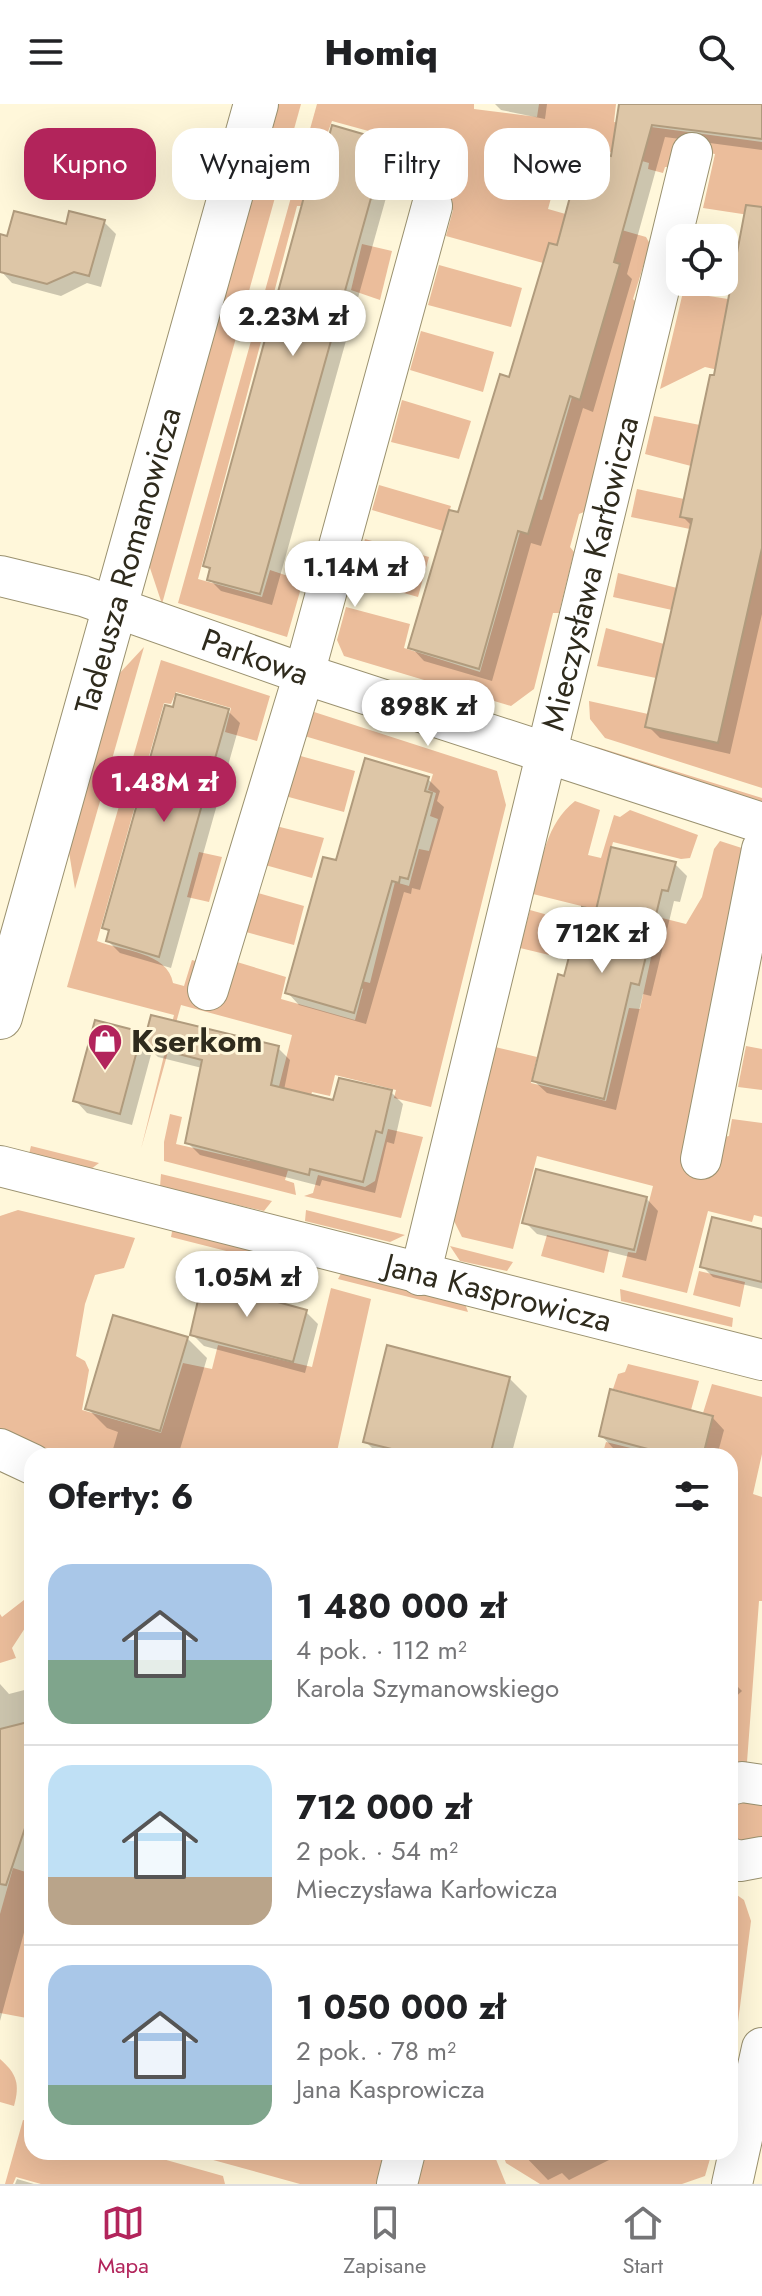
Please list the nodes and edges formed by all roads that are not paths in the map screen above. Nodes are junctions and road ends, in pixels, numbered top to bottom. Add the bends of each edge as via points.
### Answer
1 (256, 104) edge
2 (692, 153) dead end
3 (432, 206) dead end
4 (0, 576) edge
5 (115, 609) junction
6 (304, 674) junction
7 (544, 752) junction
8 (762, 823) edge
9 (762, 849) edge
10 (208, 990) dead end
11 (0, 1017) edge
12 (701, 1159) dead end
13 (0, 1166) edge
14 (420, 1275) junction
15 (762, 1360) edge
16 (0, 1449) edge
17 (24, 1460) edge
18 (738, 1783) edge
19 (762, 1785) edge
20 (762, 1857) edge
21 (738, 1860) edge
22 (762, 2048) edge
23 (738, 2157) edge
24 (403, 2160) edge
25 (737, 2160) edge
26 (397, 2184) edge
27 (732, 2184) edge

1 - 5 street, Tadeusza Romanowicza
2 - 7 street, Mieczysława Karłowicza
3 - 6 street
4 - 5 street, Parkowa
5 - 6 street, Parkowa
5 - 11 street, Tadeusza Romanowicza
6 - 7 street, Parkowa
6 - 10 street
7 - 8 street, Parkowa
7 - 14 street, Mieczysława Karłowicza
9 - 12 street
13 - 14 street, Jana Kasprowicza
14 - 15 street, Jana Kasprowicza
16 - 17 street
18 - 19 street
20 - 21 street
22 - 23 street
24 - 26 street
25 - 27 street

